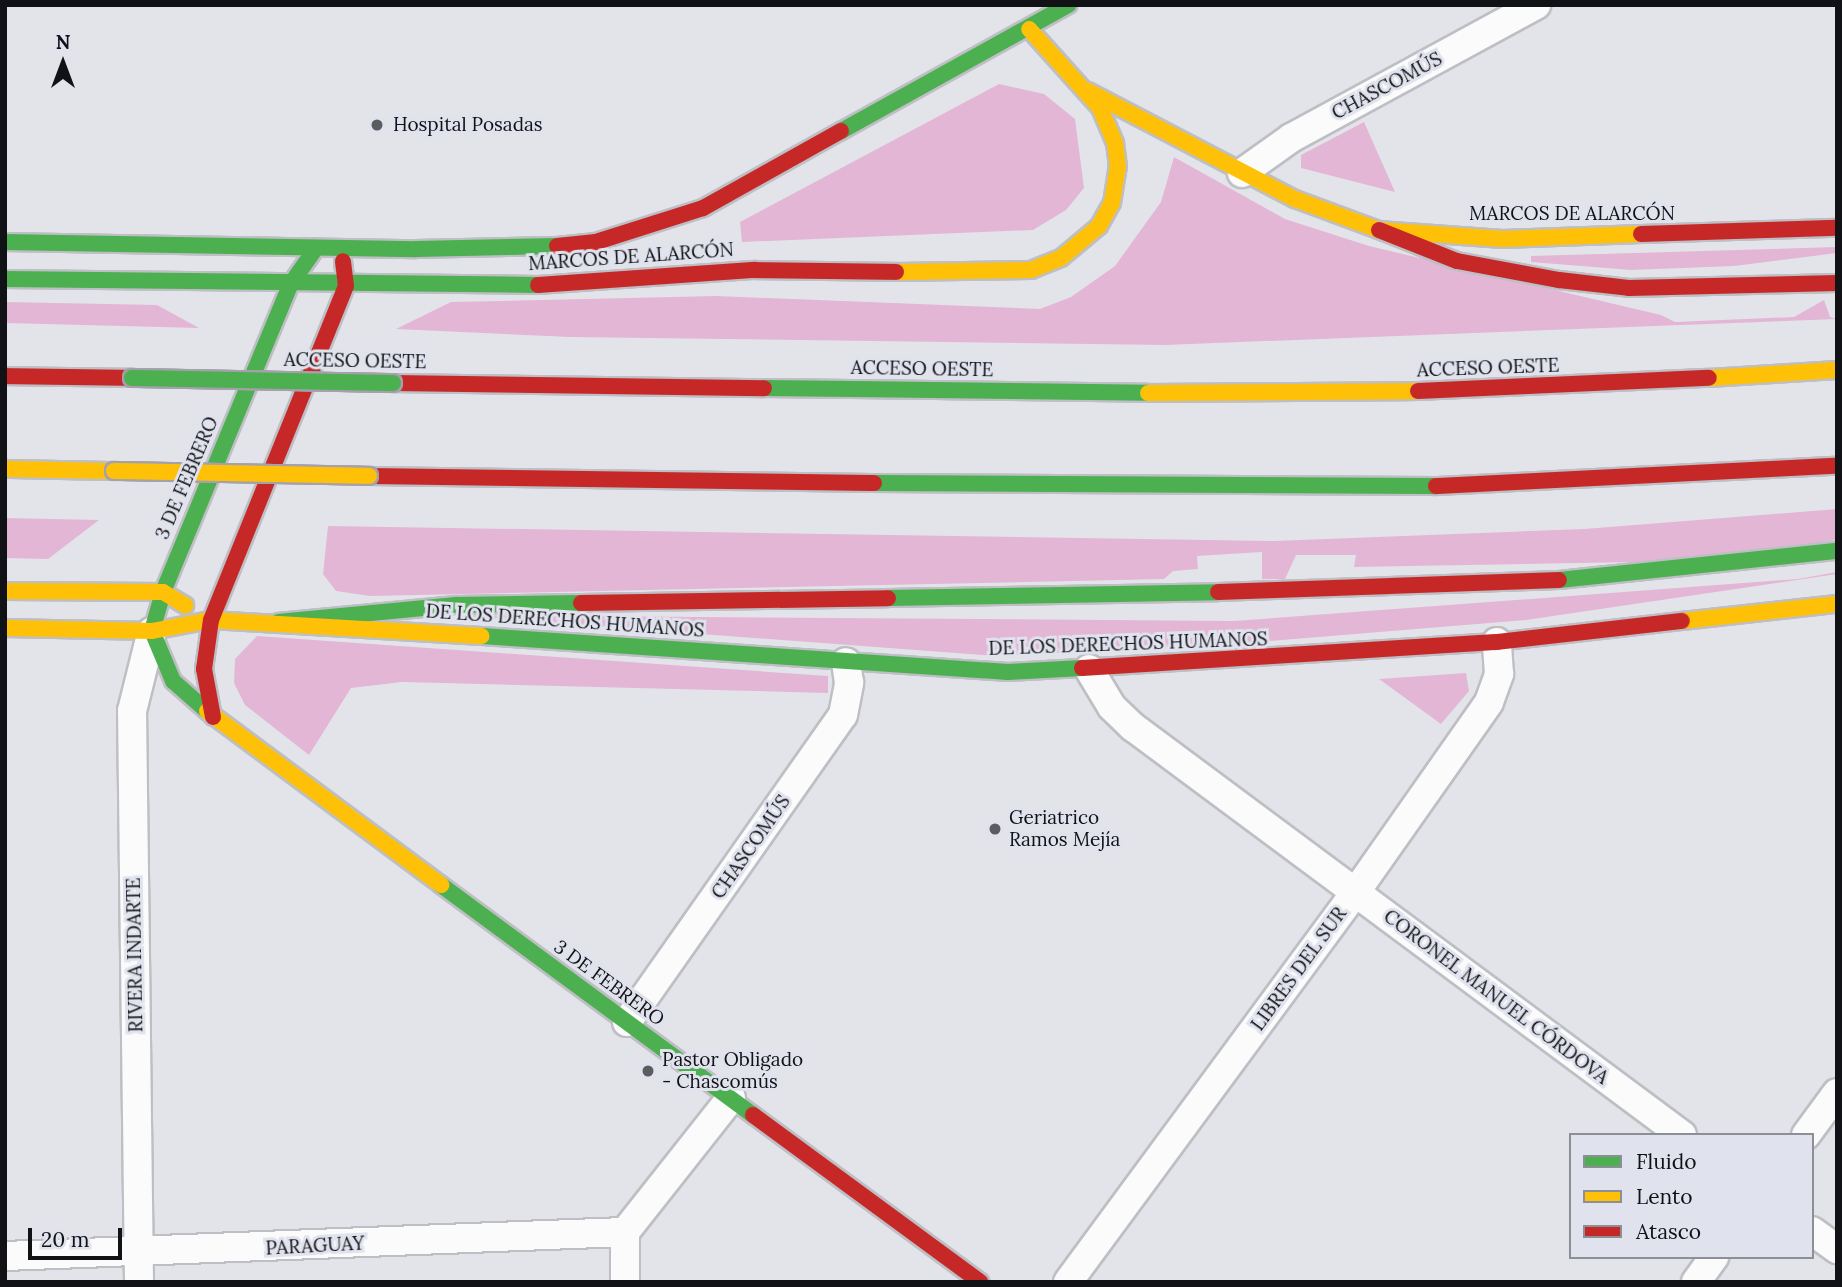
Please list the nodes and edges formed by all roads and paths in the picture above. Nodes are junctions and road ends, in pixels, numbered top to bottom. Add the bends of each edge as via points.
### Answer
1 (1068, 5) edge
2 (1536, 5) edge
3 (1029, 29) junction
4 (1088, 91) junction
5 (1242, 173) junction
6 (1837, 228) edge
7 (1379, 230) junction
8 (5, 242) edge
9 (316, 248) junction
10 (342, 248) junction
11 (5, 279) edge
12 (1837, 283) edge
13 (290, 285) junction
14 (346, 286) junction
15 (1837, 370) edge
16 (5, 376) edge
17 (1837, 466) edge
18 (5, 469) edge
19 (1837, 551) edge
20 (5, 590) edge
21 (163, 592) junction
22 (1831, 608) edge
23 (211, 620) junction
24 (278, 622) junction
25 (5, 628) edge
26 (152, 631) junction
27 (1497, 642) junction
28 (846, 662) junction
29 (1089, 669) junction
30 (213, 718) junction
31 (1355, 893) junction
32 (627, 1022) junction
33 (1837, 1093) edge
34 (731, 1098) junction
35 (1679, 1133) edge
36 (1807, 1133) edge
37 (625, 1231) junction
38 (1814, 1232) edge
39 (1837, 1249) edge
40 (139, 1254) junction
41 (5, 1256) edge
42 (1713, 1259) edge
43 (139, 1282) edge
44 (625, 1282) edge
45 (980, 1282) edge
46 (1068, 1282) edge
47 (1696, 1282) edge

1 - 3 main road, MARCOS DE ALARCÓN
2 - 5 street, CHASCOMÚS via 1291,138
3 - 4 main road, MARCOS DE ALARCÓN
3 - 10 main road, MARCOS DE ALARCÓN via 679,218 623,236 566,247
4 - 5 main road, MARCOS DE ALARCÓN
4 - 14 main road, MARCOS DE ALARCÓN via 1115,143 1117,175 1112,203 1082,243 1031,270 997,274 755,270 576,285
5 - 7 main road, MARCOS DE ALARCÓN
6 - 7 main road, MARCOS DE ALARCÓN via 1503,239
7 - 12 main road via 1457,261 1570,282 1629,288
8 - 9 main road, MARCOS DE ALARCÓN
9 - 10 main road, MARCOS DE ALARCÓN
9 - 13 main road, 3 DE FEBRERO
10 - 14 main road
11 - 13 main road, MARCOS DE ALARCÓN
13 - 14 main road, MARCOS DE ALARCÓN
13 - 21 main road, 3 DE FEBRERO
14 - 23 main road
15 - 16 main road, ACCESO OESTE, bridge via 1538,388 1273,395
17 - 18 main road, bridge via 1534,484 1293,489
19 - 24 main road via 1608,578 1203,593 456,605
20 - 21 main road, DE LOS DERECHOS HUMANOS
21 - 23 main road, DE LOS DERECHOS HUMANOS
21 - 26 main road, 3 DE FEBRERO
22 - 27 main road, DE LOS DERECHOS HUMANOS
23 - 24 main road, DE LOS DERECHOS HUMANOS
23 - 26 main road, DE LOS DERECHOS HUMANOS
23 - 30 main road via 204,669
24 - 28 main road, DE LOS DERECHOS HUMANOS
25 - 26 main road, DE LOS DERECHOS HUMANOS
26 - 30 main road, 3 DE FEBRERO via 173,681
26 - 40 street, RIVERA INDARTE via 132,711
27 - 29 main road, DE LOS DERECHOS HUMANOS
27 - 31 street, LIBRES DEL SUR via 1500,674 1489,702
28 - 29 main road, DE LOS DERECHOS HUMANOS via 1009,672
28 - 32 street, CHASCOMÚS via 849,683 844,715
29 - 31 street, CORONEL MANUEL CÓRDOVA via 1112,707 1133,727
30 - 32 main road, 3 DE FEBRERO
31 - 35 street, CORONEL MANUEL CÓRDOVA
31 - 46 street, LIBRES DEL SUR
32 - 34 main road, 3 DE FEBRERO
33 - 36 street
34 - 37 street
34 - 45 main road, 3 DE FEBRERO
37 - 40 street, PARAGUAY
37 - 44 street
38 - 39 street
40 - 41 street, PARAGUAY
40 - 43 street, RIVERA INDARTE
42 - 47 street

